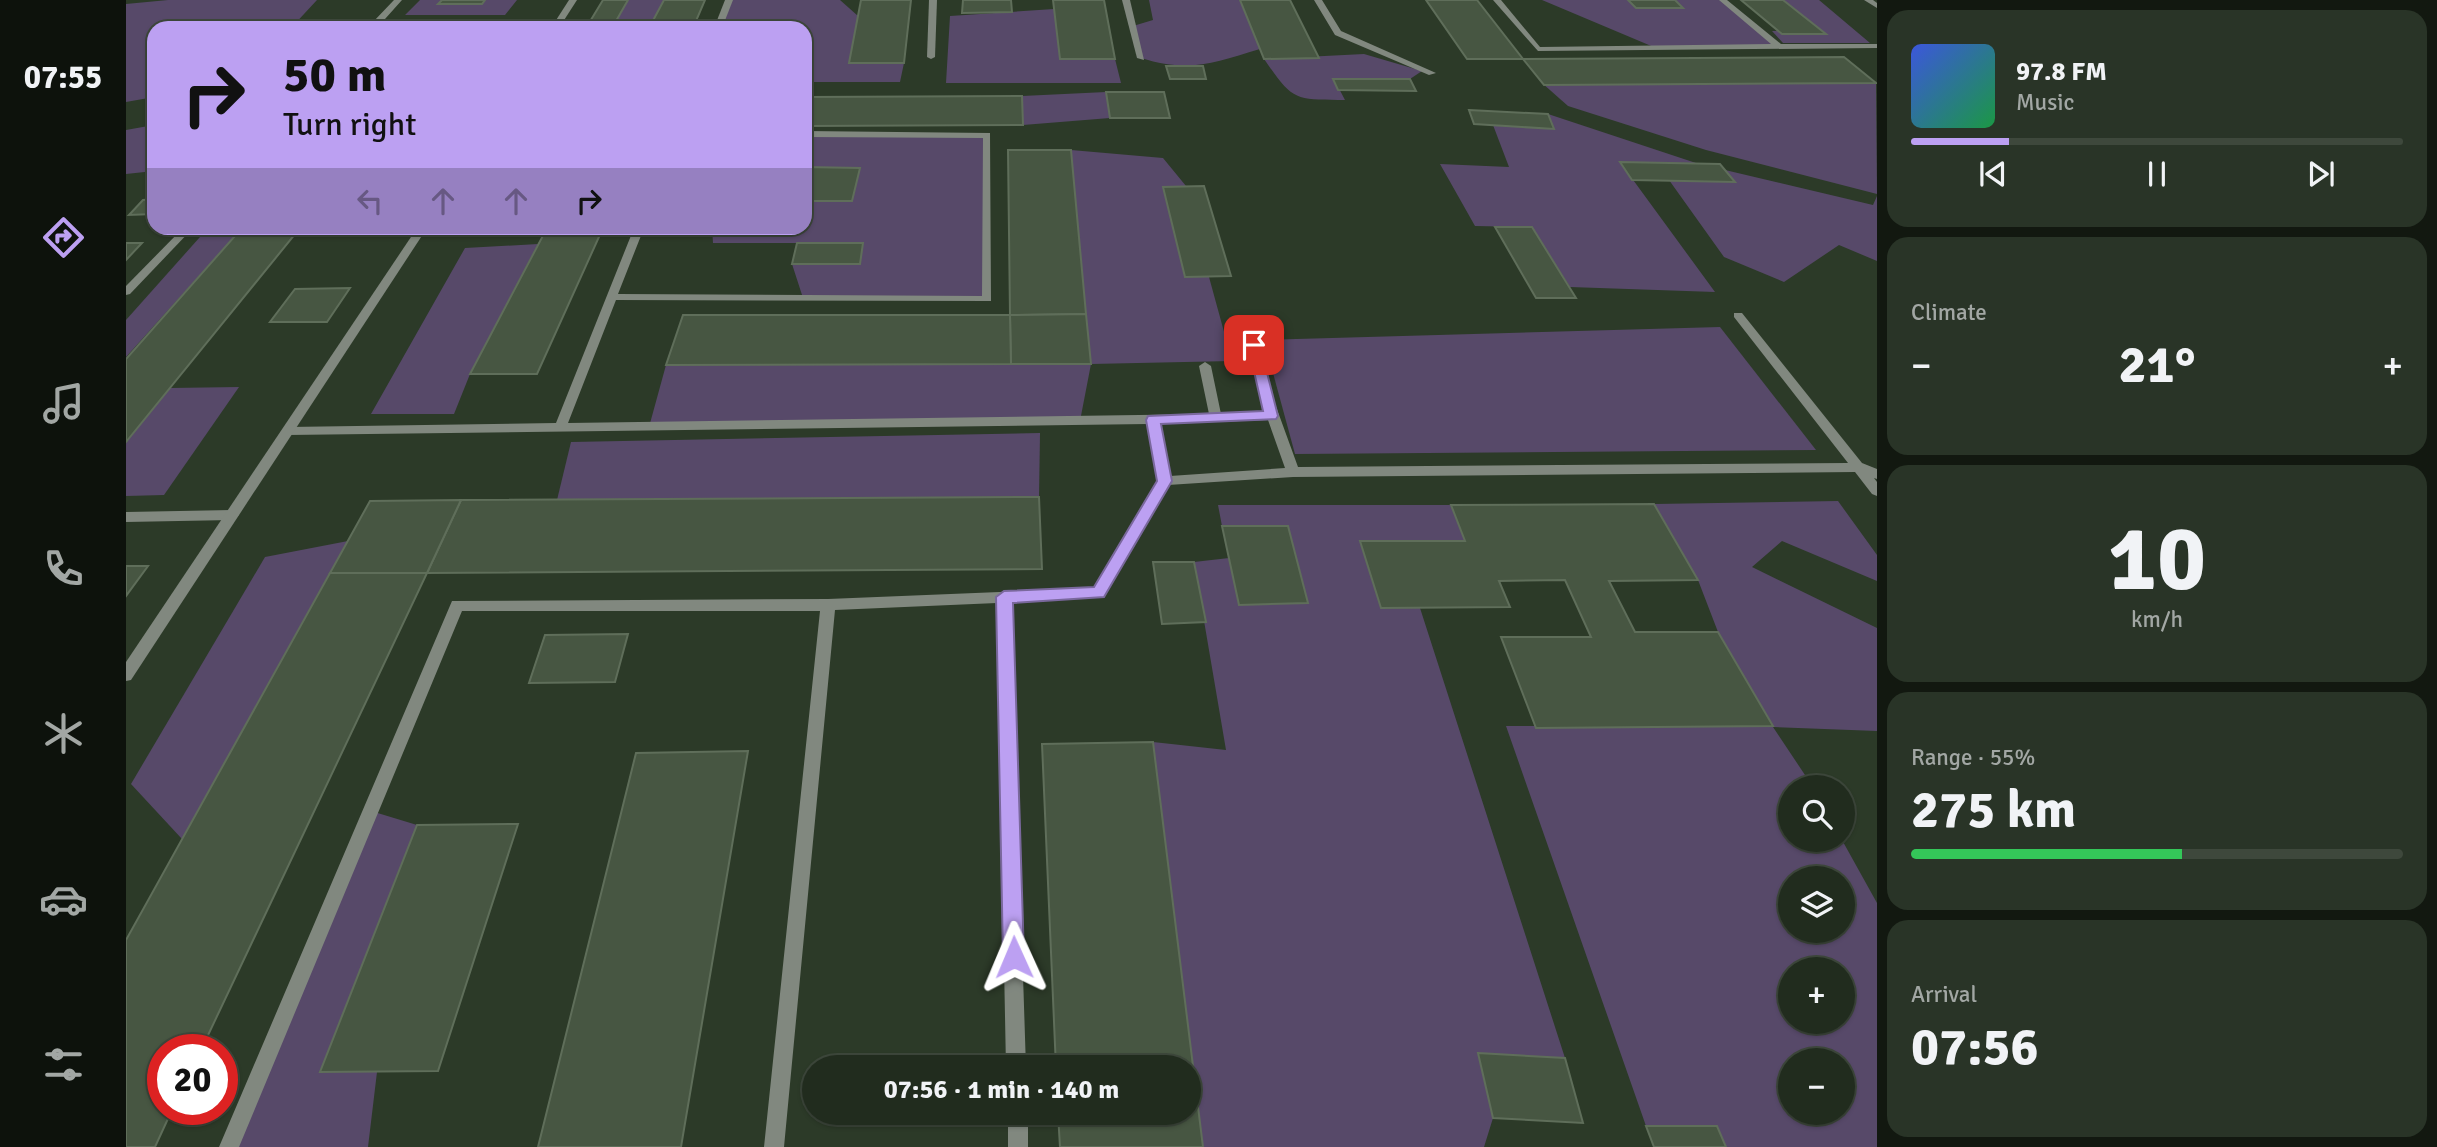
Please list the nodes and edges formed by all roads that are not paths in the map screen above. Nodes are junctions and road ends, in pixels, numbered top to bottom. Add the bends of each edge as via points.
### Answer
1 (398, 0) edge
2 (573, 0) edge
3 (729, 0) edge
4 (933, 0) edge
5 (1126, 0) edge
6 (1318, 0) edge
7 (1497, 0) edge
8 (1723, 0) edge
9 (1868, 0) edge
10 (1877, 6) edge
11 (379, 21) edge
12 (559, 21) edge
13 (721, 21) edge
14 (1779, 46) junction
15 (1877, 46) edge
16 (931, 57) dead end
17 (1141, 58) dead end
18 (1432, 73) dead end
19 (812, 134) edge
20 (181, 235) edge
21 (417, 235) edge
22 (636, 235) edge
23 (127, 293) edge
24 (612, 296) junction
25 (1738, 315) dead end
26 (1251, 328) dead end
27 (1206, 366) dead end
28 (1271, 416) junction
29 (1216, 418) junction
30 (1153, 420) junction
31 (559, 428) junction
32 (288, 431) junction
33 (1859, 467) junction
34 (1293, 472) junction
35 (1877, 474) edge
36 (1164, 481) junction
37 (1877, 491) edge
38 (232, 515) junction
39 (126, 517) edge
40 (1004, 597) junction
41 (828, 605) junction
42 (126, 675) edge
43 (1016, 1055) edge
44 (1018, 1125) edge
45 (229, 1147) edge
46 (774, 1147) edge
47 (1018, 1147) edge

1 - 11 street
2 - 12 street
3 - 13 street
4 - 16 street
5 - 17 street
6 - 18 street via 1338,33
7 - 14 street via 1538,48
8 - 14 street
9 - 10 street
14 - 15 street
19 - 24 street via 987,135 987,299
20 - 23 street
21 - 32 street
22 - 24 street
24 - 31 street
25 - 33 street
26 - 28 street
27 - 29 street
28 - 29 street
28 - 34 street
29 - 30 street
30 - 31 street
30 - 36 street
31 - 32 street
32 - 38 street
33 - 34 street
33 - 35 street
33 - 37 street
34 - 36 street
36 - 40 street via 1098,593
38 - 39 street
38 - 42 street
40 - 41 street
40 - 43 street
41 - 45 street via 457,606
41 - 46 street
44 - 47 street

